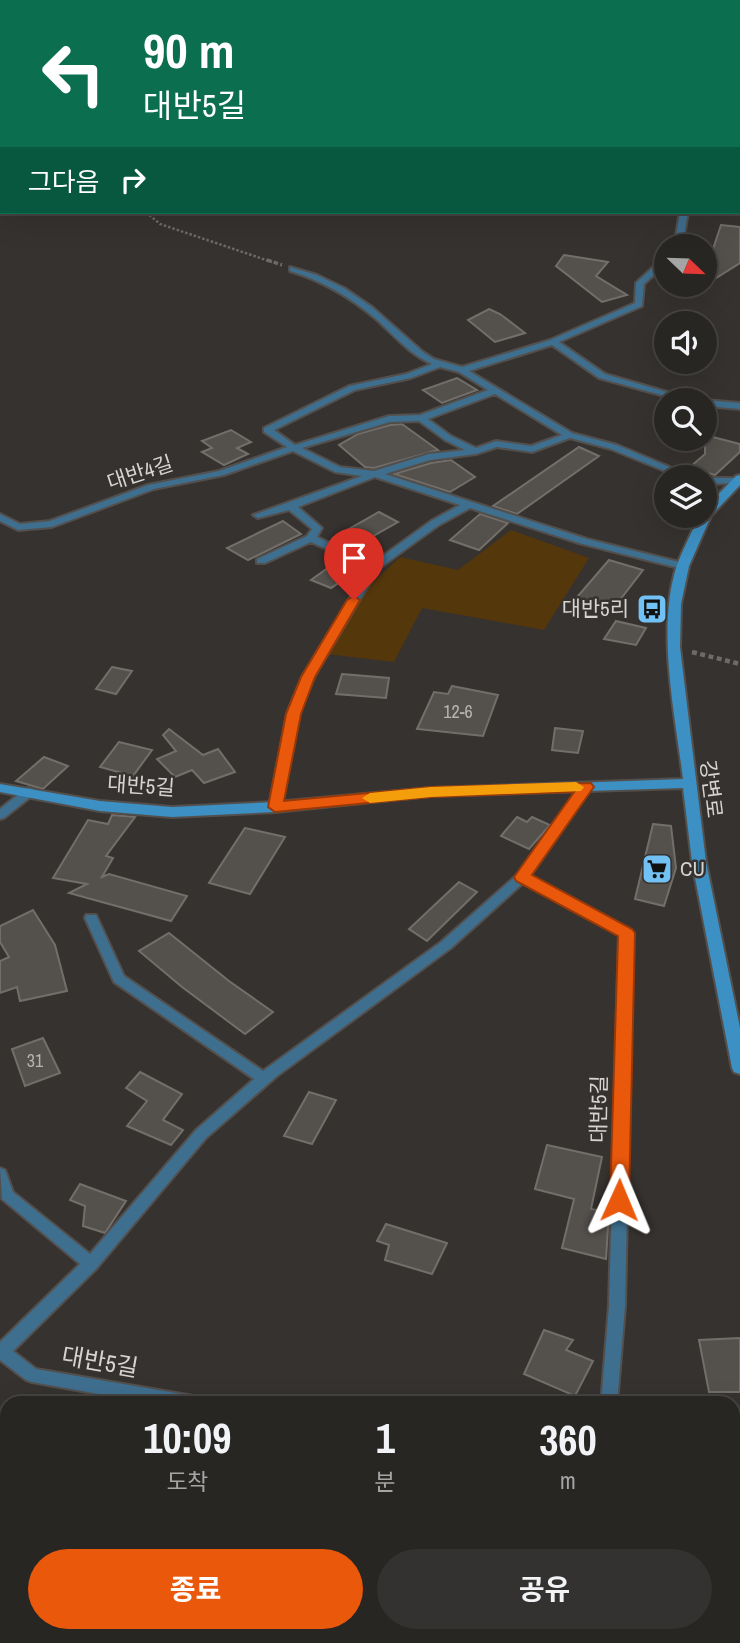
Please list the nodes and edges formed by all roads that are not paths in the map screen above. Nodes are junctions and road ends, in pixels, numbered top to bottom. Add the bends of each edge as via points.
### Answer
1 (684, 214) edge
2 (680, 234) edge
3 (293, 269) road end
4 (654, 271) edge
5 (554, 342) junction
6 (437, 365) junction
7 (462, 370) junction
8 (654, 390) edge
9 (494, 391) junction
10 (717, 404) edge
11 (740, 406) edge
12 (421, 418) junction
13 (569, 435) junction
14 (294, 448) junction
15 (476, 451) junction
16 (659, 465) edge
17 (375, 474) junction
18 (739, 480) edge
19 (717, 481) edge
20 (717, 503) edge
21 (468, 504) junction
22 (291, 506) junction
23 (258, 515) dead end
24 (0, 517) edge
25 (700, 528) edge
26 (311, 538) junction
27 (261, 561) dead end
28 (683, 566) junction
29 (374, 567) junction
30 (688, 783) junction
31 (586, 787) junction
32 (0, 788) edge
33 (29, 792) junction
34 (275, 807) junction
35 (0, 816) edge
36 (522, 877) junction
37 (91, 918) dead end
38 (740, 1068) edge
39 (264, 1079) junction
40 (0, 1174) edge
41 (4, 1196) edge
42 (91, 1264) junction
43 (1, 1352) edge
44 (153, 1396) edge
45 (610, 1396) edge

1 - 2 lane
3 - 6 lane via 331,281 370,309 411,350
4 - 5 lane via 640,283 639,304
5 - 7 lane
5 - 8 lane via 602,376
6 - 7 lane
6 - 14 lane via 352,388 267,430
7 - 9 lane
9 - 12 lane, 대반4길
9 - 13 lane
10 - 11 lane
12 - 14 lane, 대반4길 via 389,419
12 - 15 lane
13 - 15 lane via 532,449 496,444
13 - 16 lane
14 - 17 lane via 338,470
14 - 24 lane, 대반4길 via 221,473 151,487 52,524 18,527
15 - 17 lane via 429,457
17 - 21 lane
17 - 22 lane
18 - 19 lane
18 - 20 street, 강변로
21 - 28 lane via 583,541
21 - 29 lane
22 - 23 lane
22 - 26 lane via 317,528
25 - 28 street, 강변로
26 - 27 lane
26 - 29 lane
28 - 30 street, 강변로 via 675,604 674,647
29 - 34 lane via 308,677 293,714
30 - 31 street, 대반5길
30 - 38 street, 강변로
31 - 34 street, 대반5길 via 431,792
31 - 36 lane, 대반5길
32 - 33 street, 대반5길
33 - 34 street, 대반5길 via 100,806 172,812
33 - 35 lane
36 - 39 lane, 대반5길 via 446,945
36 - 45 lane, 대반5길 via 626,933 617,1307
37 - 39 lane via 119,979
39 - 42 lane, 대반5길 via 201,1134
40 - 41 lane
41 - 42 lane
42 - 43 lane, 대반5길
43 - 44 lane, 대반5길 via 32,1375

